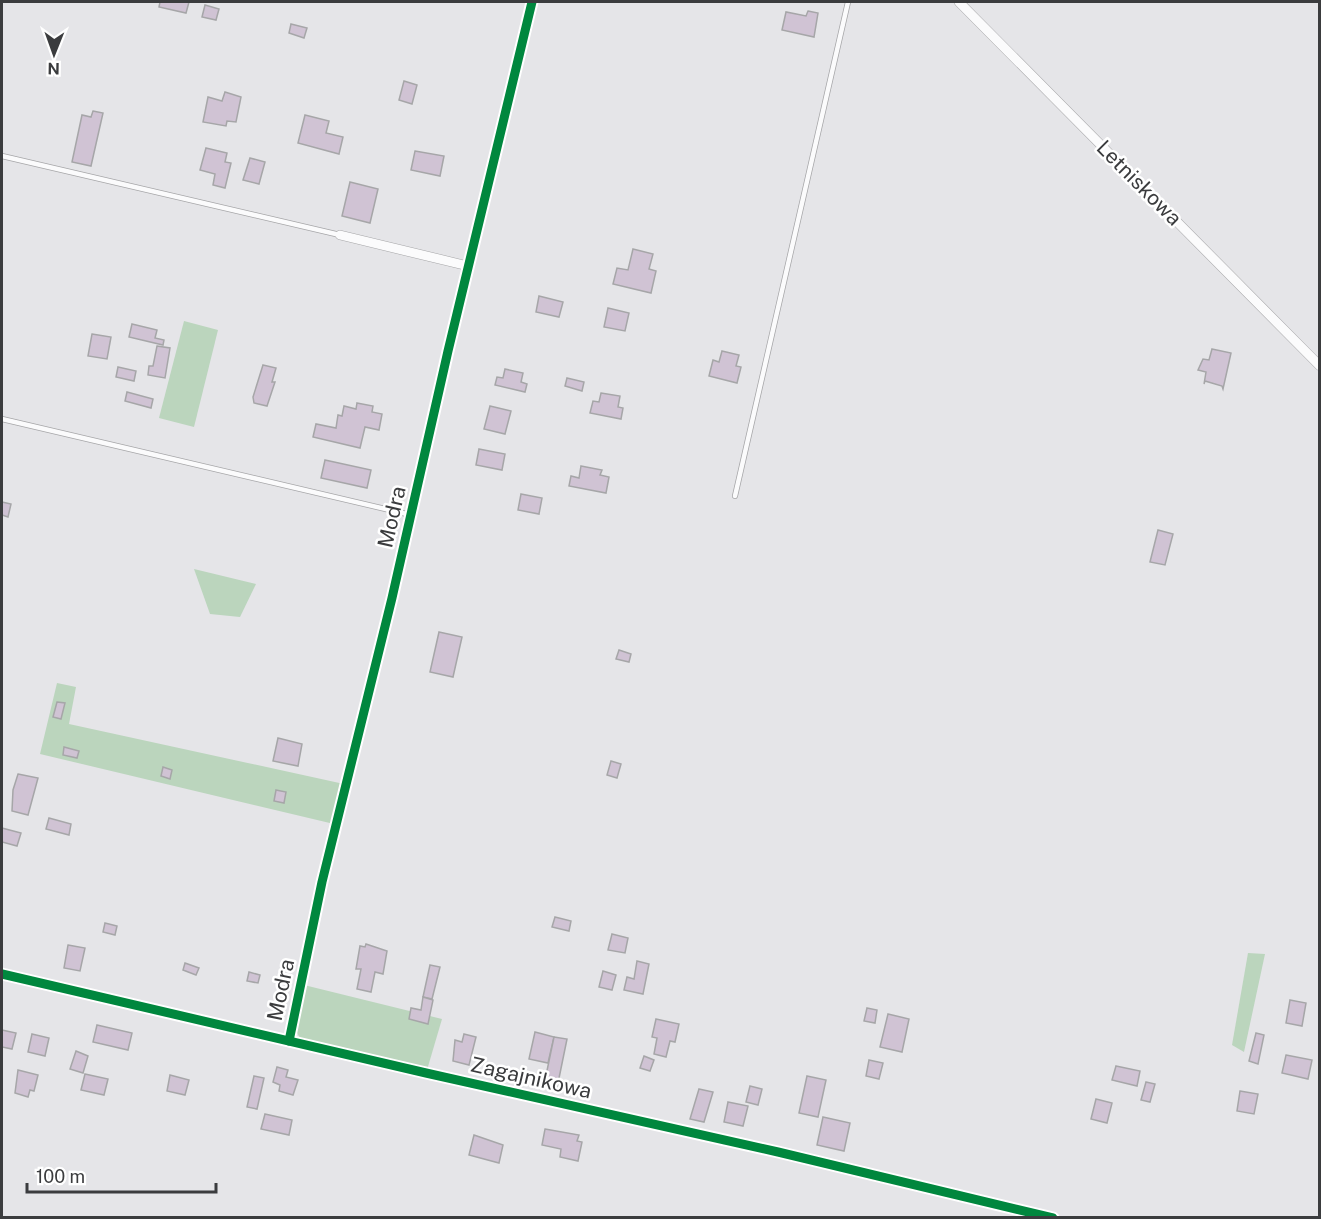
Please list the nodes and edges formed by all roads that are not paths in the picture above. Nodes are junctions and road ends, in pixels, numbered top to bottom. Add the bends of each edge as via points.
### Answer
1 (532, 2) edge
2 (848, 2) edge
3 (959, 2) edge
4 (2, 156) edge
5 (340, 235) joint
6 (468, 266) junction
7 (1320, 366) edge
8 (2, 419) edge
9 (735, 496) dead end
10 (411, 515) junction
11 (2, 974) edge
12 (289, 1041) junction
13 (1053, 1218) edge

1 - 6 street, Modra
2 - 9 lane
3 - 7 street, Letniskowa
4 - 5 lane
5 - 6 street
6 - 10 street, Modra
8 - 10 lane
10 - 12 street, Modra via 322,882
11 - 12 street, Zagajnikowa
12 - 13 street, Zagajnikowa

